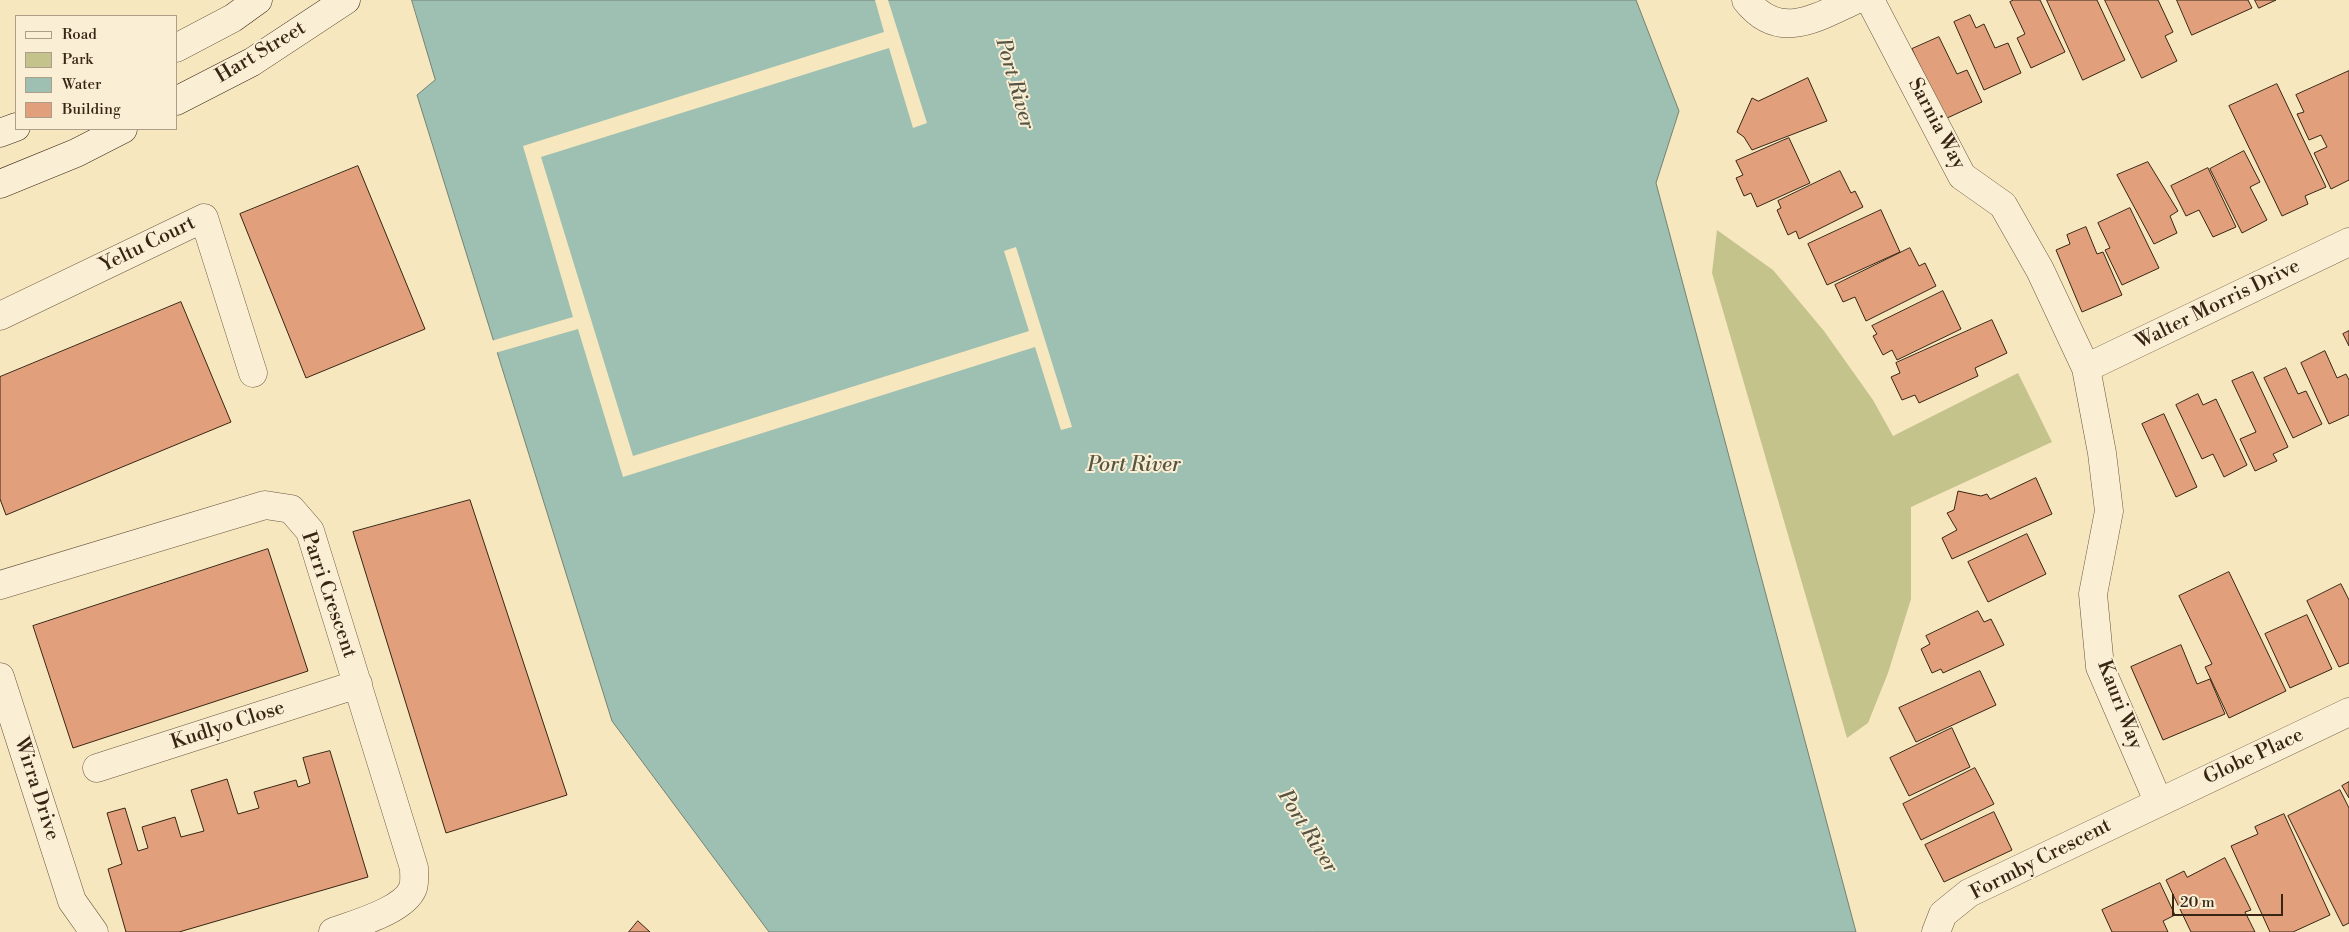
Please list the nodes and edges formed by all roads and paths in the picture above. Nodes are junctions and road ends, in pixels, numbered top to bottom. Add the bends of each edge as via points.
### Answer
1 (258, 0) edge
2 (1746, 0) edge
3 (1855, 0) edge
4 (1870, 0) edge
5 (345, 1) edge
6 (178, 47) edge
7 (178, 101) edge
8 (15, 127) edge
9 (121, 130) edge
10 (0, 133) edge
11 (0, 184) edge
12 (2349, 242) edge
13 (0, 316) edge
14 (2086, 368) junction
15 (253, 373) dead end
16 (0, 585) edge
17 (0, 677) edge
18 (358, 684) junction
19 (2349, 712) edge
20 (97, 768) dead end
21 (2158, 801) junction
22 (72, 901) junction
23 (70, 932) edge
24 (94, 932) edge
25 (333, 932) edge
26 (1936, 932) edge

1 - 6 street via 233,18
2 - 3 street via 1756,12 1782,25 1810,21
4 - 14 street, Sarnia Way via 1962,176 2003,205 2040,270
5 - 7 street, Hart Street via 252,62
8 - 10 street
9 - 11 street via 76,153
12 - 14 street, Walter Morris Drive
13 - 15 street, Yeltu Court via 204,218
14 - 21 street, Kauri Way via 2102,453 2108,511 2092,594 2100,667
16 - 18 street, Parri Crescent via 265,506 292,509 310,531
17 - 22 street, Wirra Drive
18 - 20 street, Kudlyo Close
18 - 25 street, Parri Crescent via 414,868 412,888 402,902 390,910
19 - 21 street, Globe Place
21 - 26 street, Formby Crescent via 1969,893 1943,914
22 - 23 street, Wirra Drive
22 - 24 street, Wirra Drive

